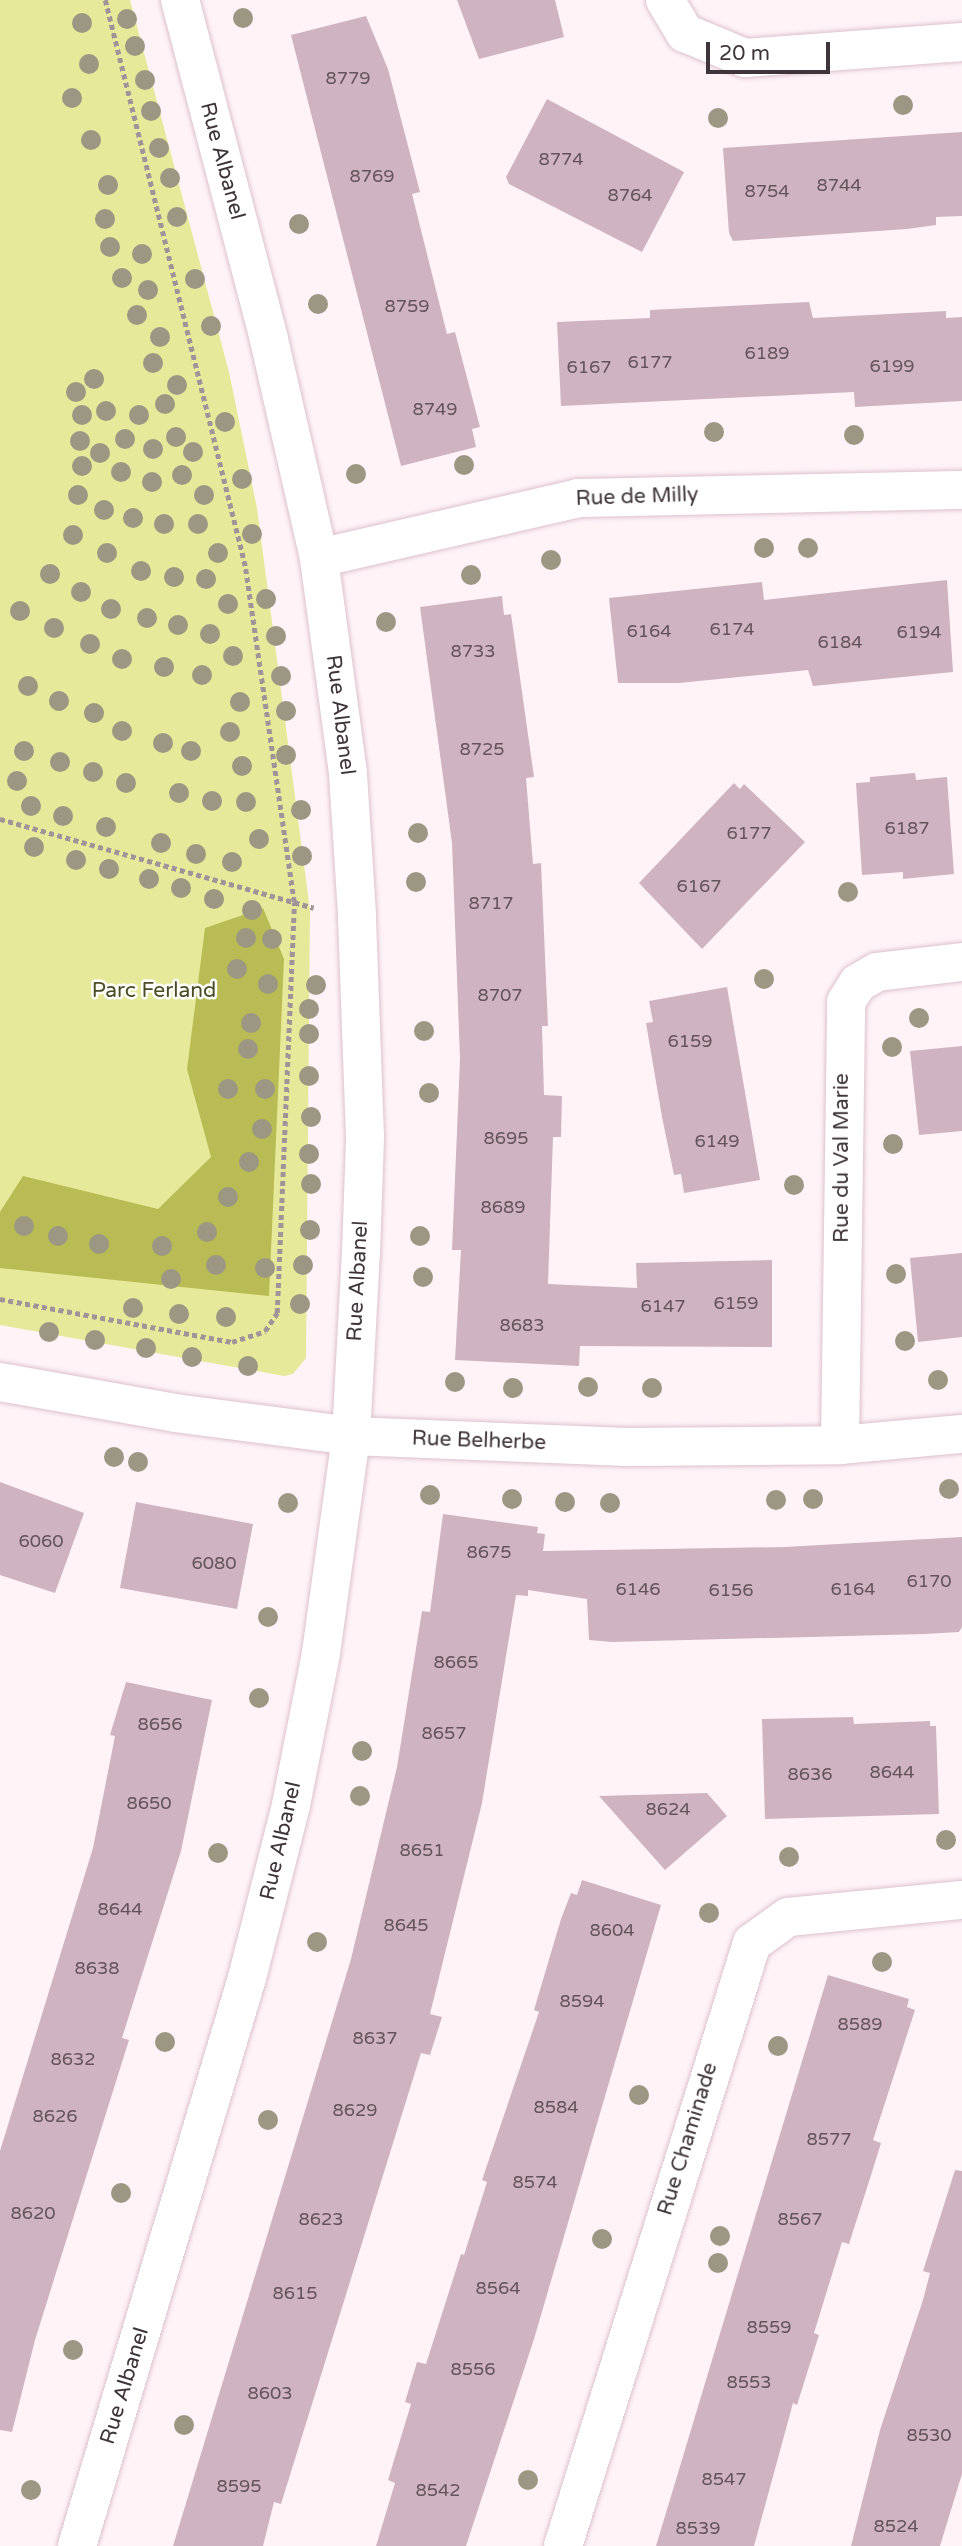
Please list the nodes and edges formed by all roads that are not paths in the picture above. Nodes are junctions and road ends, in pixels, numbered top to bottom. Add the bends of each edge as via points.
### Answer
1 (180, 0) edge
2 (665, 0) edge
3 (962, 42) edge
4 (962, 490) edge
5 (319, 558) junction
6 (962, 962) edge
7 (0, 1382) edge
8 (962, 1434) edge
9 (351, 1436) junction
10 (840, 1445) junction
11 (962, 1900) edge
12 (77, 2546) edge
13 (563, 2546) edge

1 - 5 street, Rue Albanel via 269,339
2 - 3 street via 685,33 745,58
4 - 5 street, Rue de Milly via 578,498
5 - 9 street, Rue Albanel via 348,773 363,1031 365,1137
6 - 10 street, Rue du Val Marie via 877,972 858,983 846,1002
7 - 9 street, Rue Belherbe via 175,1413
8 - 10 street, Rue Belherbe
9 - 10 street, Rue Belherbe via 627,1447
9 - 12 street, Rue Albanel via 321,1653 269,1893
11 - 13 street, Rue Chaminade via 788,1917 752,1943

